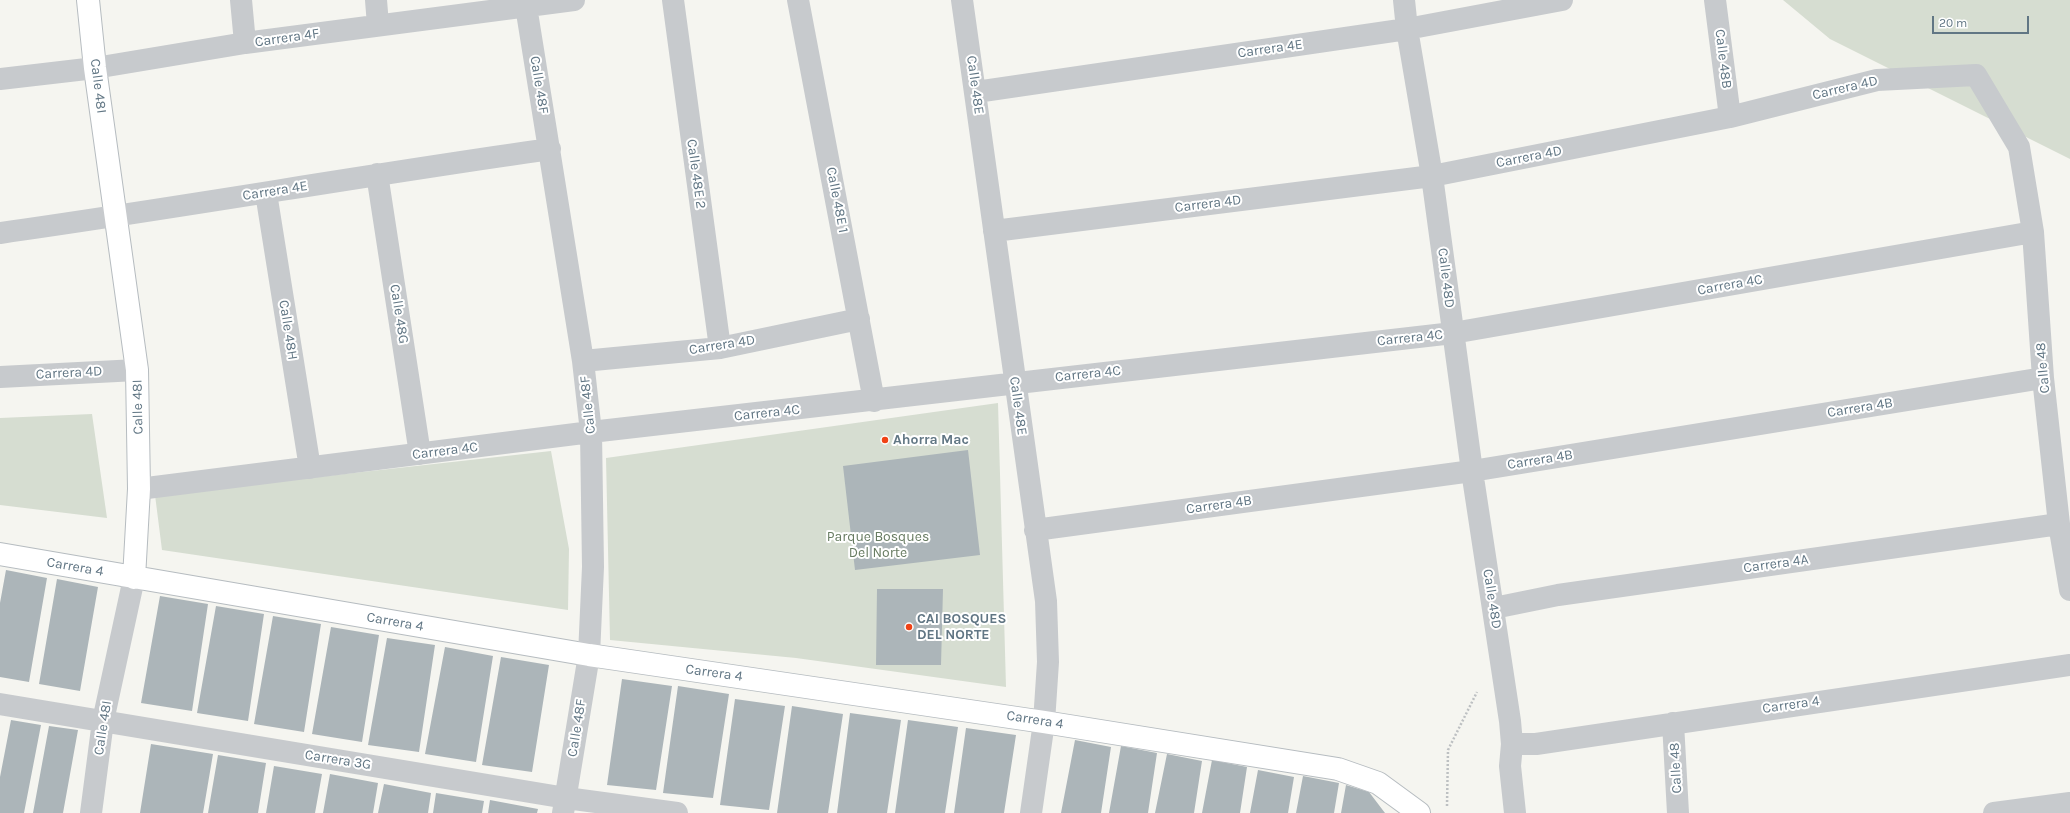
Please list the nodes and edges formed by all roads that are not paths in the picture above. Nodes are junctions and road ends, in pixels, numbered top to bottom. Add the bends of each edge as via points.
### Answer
1 (88, 0) edge
2 (241, 0) edge
3 (376, 0) edge
4 (574, 0) edge
5 (673, 0) edge
6 (798, 0) edge
7 (962, 0) edge
8 (1404, 0) edge
9 (1562, 0) edge
10 (1715, 0) edge
11 (526, 3) edge
12 (378, 25) junction
13 (1407, 29) junction
14 (245, 43) junction
15 (95, 68) junction
16 (0, 79) edge
17 (976, 92) junction
18 (1730, 117) junction
19 (2019, 147) joint
20 (550, 149) junction
21 (378, 174) junction
22 (1432, 176) junction
23 (266, 193) junction
24 (115, 217) junction
25 (994, 231) junction
26 (2033, 232) junction
27 (0, 233) edge
28 (859, 319) junction
29 (1453, 333) junction
30 (720, 348) junction
31 (583, 361) junction
32 (137, 370) junction
33 (0, 377) edge
34 (2043, 378) junction
35 (1015, 382) junction
36 (874, 401) junction
37 (591, 432) junction
38 (420, 454) junction
39 (310, 468) junction
40 (1472, 471) junction
41 (139, 489) junction
42 (2059, 524) junction
43 (1035, 530) junction
44 (0, 554) edge
45 (134, 578) junction
46 (2070, 590) edge
47 (1494, 608) junction
48 (589, 655) junction
49 (2070, 665) edge
50 (0, 704) edge
51 (103, 721) junction
52 (1044, 722) junction
53 (1673, 723) junction
54 (1512, 744) junction
55 (2070, 803) edge
56 (565, 805) edge
57 (1417, 812) edge
58 (91, 813) edge
59 (677, 813) edge
60 (1030, 813) edge
61 (1515, 813) edge
62 (1678, 813) edge
63 (1994, 813) edge

1 - 15 main road, Calle 48I
2 - 14 street
3 - 12 street
4 - 11 street, Carrera 4F
5 - 30 street, Calle 48E 2
6 - 28 street, Calle 48E 1
7 - 17 street, Calle 48E
8 - 13 street, Calle 48D
9 - 13 street, Carrera 4E
10 - 18 street, Calle 48B
11 - 12 street, Carrera 4F
11 - 20 street, Calle 48F
12 - 14 street, Carrera 4F
13 - 17 street, Carrera 4E
13 - 22 street, Calle 48D
14 - 15 street, Carrera 4F
15 - 16 street, Carrera 4F
15 - 24 main road, Calle 48I
17 - 25 street, Calle 48E
18 - 19 street, Carrera 4D via 1877,80 1976,75
18 - 22 street, Carrera 4D
19 - 26 street, Calle 48
20 - 21 street, Carrera 4E
20 - 31 street, Calle 48F
21 - 23 street, Carrera 4E
21 - 38 street, Calle 48G
22 - 25 street, Carrera 4D
22 - 29 street, Calle 48D
23 - 24 street, Carrera 4E
23 - 39 street, Calle 48H
24 - 27 street, Carrera 4E
24 - 32 main road, Calle 48I
25 - 35 street, Calle 48E
26 - 29 street, Carrera 4C
26 - 34 street, Calle 48
28 - 30 street, Carrera 4D
28 - 36 street, Calle 48E 1
29 - 35 street, Carrera 4C
29 - 40 street, Calle 48D
30 - 31 street, Carrera 4D
31 - 37 street, Calle 48F
32 - 33 street, Carrera 4D
32 - 41 main road, Calle 48I
34 - 40 street, Carrera 4B
34 - 42 street, Calle 48
35 - 36 street, Carrera 4C
35 - 43 street, Calle 48E
36 - 37 street, Carrera 4C
37 - 38 street, Carrera 4C
37 - 48 street, Calle 48F via 593,567
38 - 39 street, Carrera 4C
39 - 41 street, Carrera 4C
40 - 43 street, Carrera 4B
40 - 47 street, Calle 48D
41 - 45 main road, Calle 48I
42 - 46 street, Calle 48
42 - 47 street, Carrera 4A via 1558,595
43 - 52 street, Calle 48E via 1046,601 1048,662
44 - 45 main road, Carrera 4
45 - 48 main road, Carrera 4
45 - 51 street, Calle 48I
47 - 54 street, Calle 48D
48 - 52 main road, Carrera 4
48 - 56 street, Calle 48F
49 - 53 street, Carrera 4
50 - 51 street, Carrera 3G
51 - 56 street, Carrera 3G
51 - 58 street, Calle 48I
52 - 57 main road, Carrera 4 via 1338,769 1378,783
52 - 60 street, Calle 48E
53 - 54 street, Carrera 4 via 1536,744
53 - 62 street, Calle 48
54 - 61 street, Calle 48D via 1510,766
55 - 63 street
56 - 59 street, Carrera 3G

